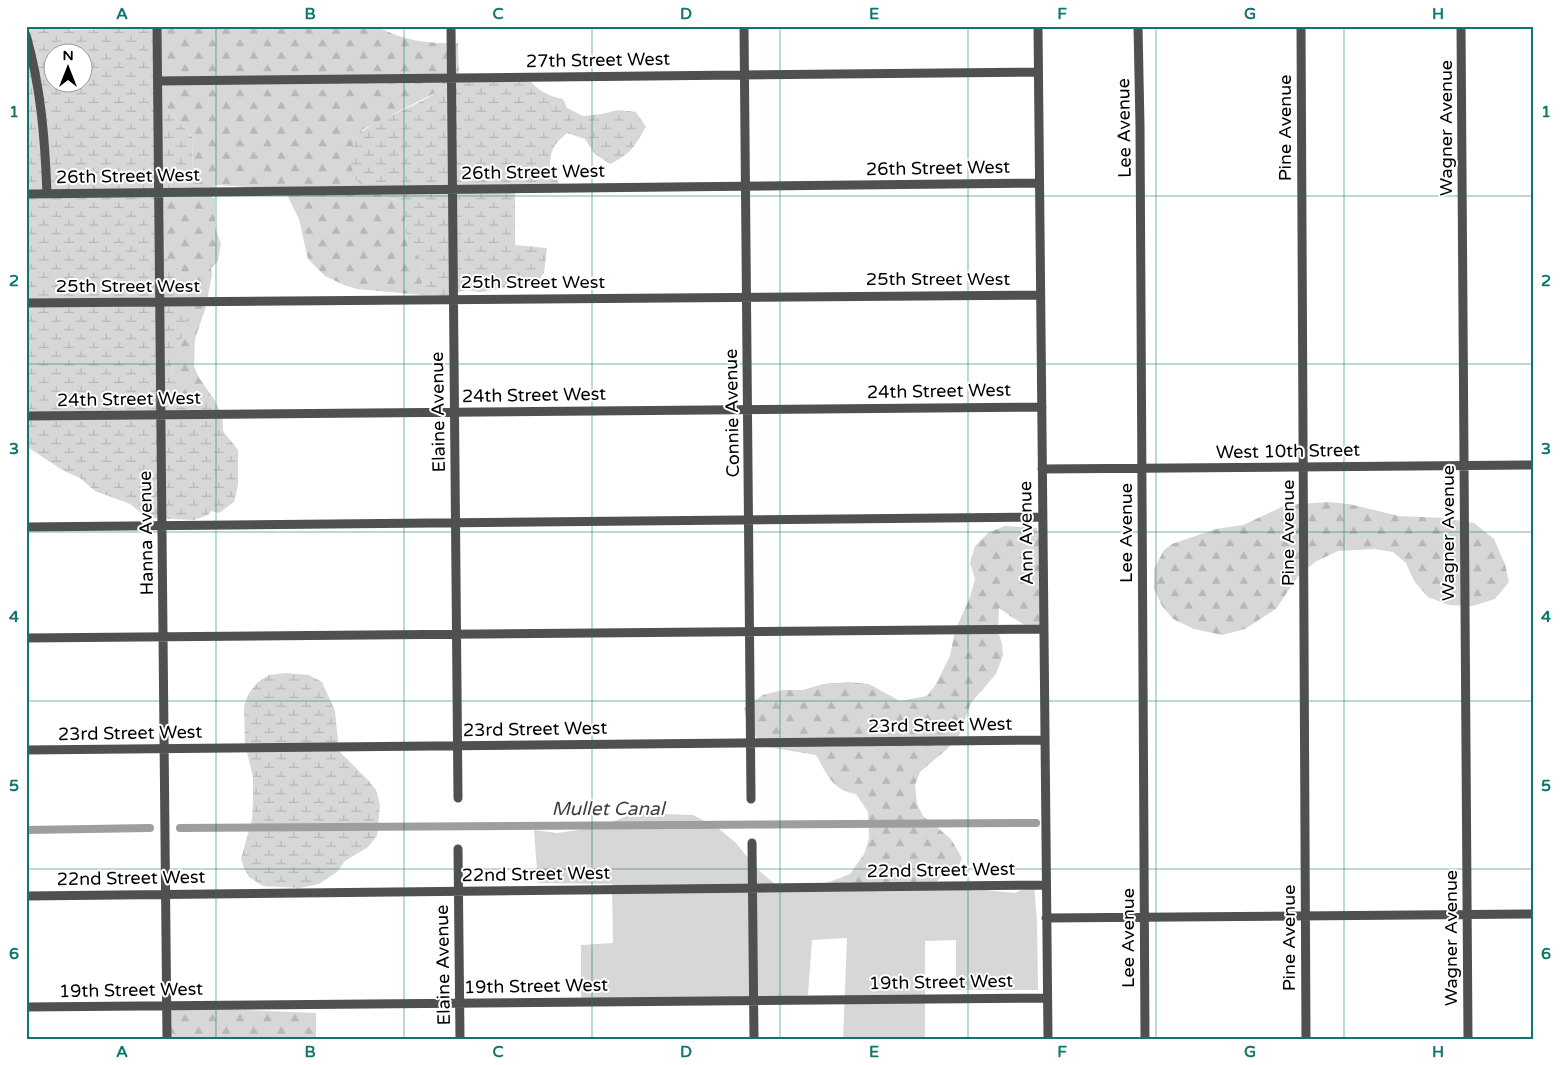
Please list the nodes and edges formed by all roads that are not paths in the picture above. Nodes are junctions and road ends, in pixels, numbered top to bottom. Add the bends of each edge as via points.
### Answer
1 (157, 26) edge
2 (451, 26) edge
3 (744, 26) edge
4 (1038, 26) edge
5 (1138, 26) edge
6 (1301, 26) edge
7 (1461, 26) edge
8 (26, 35) edge
9 (1038, 72) junction
10 (745, 75) junction
11 (451, 78) junction
12 (158, 81) junction
13 (1039, 183) junction
14 (746, 186) junction
15 (452, 189) junction
16 (158, 192) junction
17 (26, 194) edge
18 (47, 194) junction
19 (1040, 295) junction
20 (747, 297) junction
21 (453, 299) junction
22 (159, 302) junction
23 (26, 303) edge
24 (1042, 407) junction
25 (748, 409) junction
26 (454, 412) junction
27 (160, 415) junction
28 (26, 416) edge
29 (1534, 464) edge
30 (1464, 465) junction
31 (1304, 467) junction
32 (1142, 468) junction
33 (1042, 469) junction
34 (1042, 518) junction
35 (749, 520) junction
36 (456, 523) junction
37 (162, 526) junction
38 (26, 527) edge
39 (1044, 629) junction
40 (750, 632) junction
41 (457, 634) junction
42 (163, 637) junction
43 (26, 638) edge
44 (1045, 740) junction
45 (751, 743) junction
46 (458, 746) junction
47 (164, 748) junction
48 (26, 750) edge
49 (458, 798) dead end
50 (752, 798) dead end
51 (752, 844) dead end
52 (458, 849) dead end
53 (1046, 885) junction
54 (752, 888) junction
55 (459, 891) junction
56 (165, 894) junction
57 (26, 896) edge
58 (1534, 914) edge
59 (1467, 915) junction
60 (1305, 917) junction
61 (1046, 918) junction
62 (1144, 918) junction
63 (1047, 998) junction
64 (754, 1000) junction
65 (460, 1003) junction
66 (166, 1006) junction
67 (26, 1007) edge
68 (167, 1039) edge
69 (460, 1039) edge
70 (754, 1039) edge
71 (1048, 1039) edge
72 (1145, 1039) edge
73 (1306, 1039) edge
74 (1468, 1039) edge

1 - 12 street, Hanna Avenue
2 - 11 street, Elaine Avenue
3 - 10 street, Connie Avenue
4 - 9 street, Ann Avenue
5 - 32 street, Lee Avenue
6 - 31 street, Pine Avenue
7 - 30 street, Wagner Avenue
8 - 18 street via 43,123
9 - 10 street, 27th Street West
9 - 13 street, Ann Avenue
10 - 11 street, 27th Street West
10 - 14 street, Connie Avenue
11 - 12 street, 27th Street West
11 - 15 street, Elaine Avenue
12 - 16 street, Hanna Avenue
13 - 14 street, 26th Street West
13 - 19 street, Ann Avenue
14 - 15 street, 26th Street West
14 - 20 street, Connie Avenue
15 - 16 street, 26th Street West
15 - 21 street, Elaine Avenue
16 - 18 street, 26th Street West
16 - 22 street, Hanna Avenue
17 - 18 street, 26th Street West
19 - 20 street, 25th Street West
19 - 24 street, Ann Avenue
20 - 21 street, 25th Street West
20 - 25 street, Connie Avenue
21 - 22 street, 25th Street West
21 - 26 street, Elaine Avenue
22 - 23 street, 25th Street West
22 - 27 street, Hanna Avenue
24 - 25 street, 24th Street West
24 - 33 street, Ann Avenue
25 - 26 street, 24th Street West
25 - 35 street, Connie Avenue
26 - 27 street, 24th Street West
26 - 36 street, Elaine Avenue
27 - 28 street, 24th Street West
27 - 37 street, Hanna Avenue
29 - 30 street, West 10th Street
30 - 31 street, West 10th Street
30 - 59 street, Wagner Avenue
31 - 32 street, West 10th Street
31 - 60 street, Pine Avenue
32 - 33 street, West 10th Street
32 - 62 street, Lee Avenue
33 - 34 street, Ann Avenue
34 - 35 street
34 - 39 street, Ann Avenue
35 - 36 street
35 - 40 street, Connie Avenue
36 - 37 street
36 - 41 street, Elaine Avenue
37 - 38 street
37 - 42 street, Hanna Avenue
39 - 40 street
39 - 44 street, Ann Avenue
40 - 41 street
40 - 45 street, Connie Avenue
41 - 42 street
41 - 46 street, Elaine Avenue
42 - 43 street
42 - 47 street, Hanna Avenue
44 - 45 street, 23rd Street West
44 - 53 street, Ann Avenue
45 - 46 street, 23rd Street West
45 - 50 street, Connie Avenue
46 - 47 street, 23rd Street West
46 - 49 street, Elaine Avenue
47 - 48 street, 23rd Street West
47 - 56 street, Hanna Avenue
51 - 54 street
52 - 55 street, Elaine Avenue
53 - 54 street, 22nd Street West
53 - 61 street, Ann Avenue
54 - 55 street, 22nd Street West
54 - 64 street
55 - 56 street, 22nd Street West
55 - 65 street, Elaine Avenue
56 - 57 street, 22nd Street West
56 - 66 street, Hanna Avenue
58 - 59 street
59 - 60 street
59 - 74 street, Wagner Avenue
60 - 62 street
60 - 73 street, Pine Avenue
61 - 62 street
61 - 63 street, Ann Avenue
62 - 72 street, Lee Avenue
63 - 64 street, 19th Street West
63 - 71 street, Ann Avenue
64 - 65 street, 19th Street West
64 - 70 street
65 - 66 street, 19th Street West
65 - 69 street, Elaine Avenue
66 - 67 street, 19th Street West
66 - 68 street, Hanna Avenue

